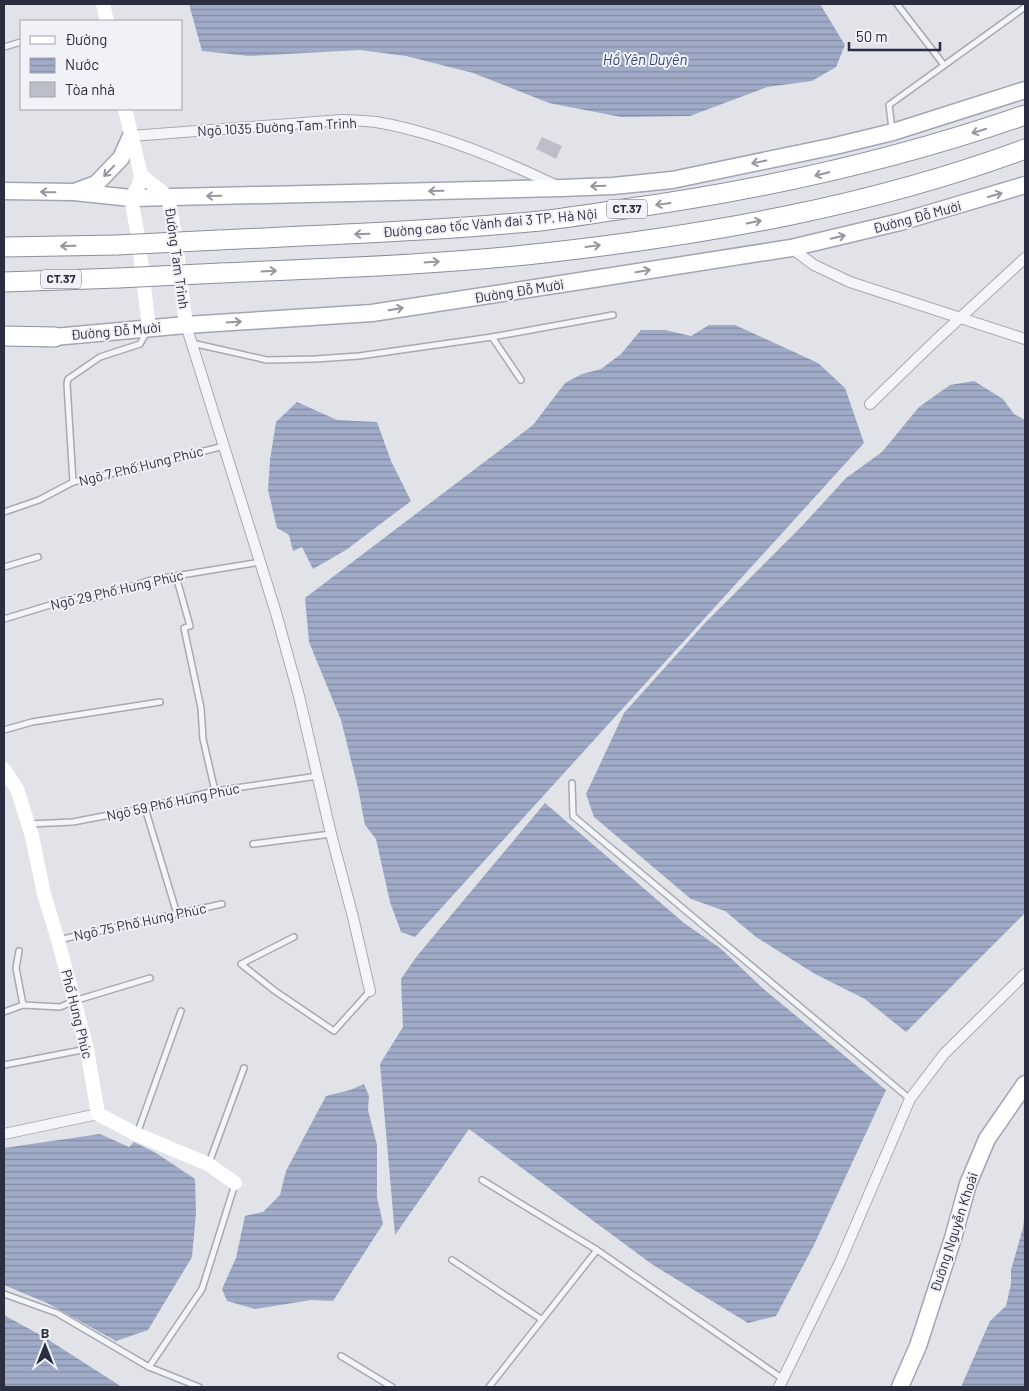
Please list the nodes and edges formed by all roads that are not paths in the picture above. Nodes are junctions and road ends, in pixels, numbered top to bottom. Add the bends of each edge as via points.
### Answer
1 (103, 4) edge
2 (897, 4) edge
3 (1025, 7) edge
4 (105, 20) edge
5 (20, 42) edge
6 (4, 47) edge
7 (944, 65) junction
8 (1025, 90) edge
9 (125, 110) edge
10 (1025, 115) edge
11 (892, 132) junction
12 (131, 136) junction
13 (1025, 150) edge
14 (141, 176) junction
15 (1025, 185) edge
16 (560, 188) junction
17 (4, 191) edge
18 (74, 192) junction
19 (168, 197) junction
20 (131, 198) junction
21 (4, 247) edge
22 (791, 248) junction
23 (1025, 258) edge
24 (4, 282) edge
25 (613, 315) dead end
26 (961, 318) junction
27 (186, 325) junction
28 (149, 328) junction
29 (4, 336) edge
30 (55, 337) junction
31 (492, 338) junction
32 (1025, 339) edge
33 (4, 340) edge
34 (191, 343) junction
35 (521, 380) dead end
36 (870, 404) dead end
37 (224, 446) junction
38 (73, 482) junction
39 (4, 512) edge
40 (38, 557) dead end
41 (261, 562) junction
42 (4, 567) edge
43 (176, 576) junction
44 (4, 619) edge
45 (160, 702) dead end
46 (4, 730) edge
47 (4, 769) edge
48 (318, 776) junction
49 (572, 783) dead end
50 (215, 791) junction
51 (145, 808) junction
52 (28, 824) junction
53 (331, 834) junction
54 (254, 844) dead end
55 (222, 904) dead end
56 (177, 914) junction
57 (294, 937) dead end
58 (58, 940) junction
59 (19, 951) dead end
60 (1025, 974) edge
61 (150, 978) dead end
62 (370, 991) joint
63 (74, 1001) junction
64 (23, 1005) junction
65 (181, 1011) dead end
66 (4, 1012) edge
67 (87, 1049) junction
68 (4, 1065) edge
69 (244, 1068) dead end
70 (1025, 1084) edge
71 (910, 1099) junction
72 (98, 1114) junction
73 (4, 1134) edge
74 (136, 1134) junction
75 (208, 1164) junction
76 (482, 1180) dead end
77 (235, 1183) joint
78 (597, 1250) junction
79 (452, 1260) dead end
80 (4, 1294) edge
81 (541, 1319) junction
82 (341, 1356) dead end
83 (149, 1367) junction
84 (781, 1383) edge
85 (199, 1387) edge
86 (392, 1387) edge
87 (489, 1387) edge
88 (900, 1387) edge

1 - 4 street
2 - 7 lane
3 - 7 lane
5 - 6 lane
7 - 11 lane via 889,105
8 - 11 main road
9 - 12 street
10 -> 21 highway, Đường cao tốc Vành đai 3 TP. Hà Nội / CT.37, bridge via 902,154 748,190 541,220 378,233
11 -> 16 main road via 672,180
12 - 14 street
12 - 16 street, Ngõ 1035 Đường Tam Trinh via 342,120 375,122 429,134 518,167
12 -> 18 main road via 121,158 96,184
24 -> 13 highway, CT.37, bridge via 380,266 544,253 751,223 911,186
14 - 19 street, Đường Tam Trinh
14 - 20 street
22 -> 15 main road, Đường Đỗ Mười via 900,222
16 -> 19 main road
18 -> 17 main road
18 - 20 main road
19 - 20 main road
19 - 27 street, Đường Tam Trinh
20 - 28 street
22 - 26 street via 831,274
27 -> 22 main road, Đường Đỗ Mười via 372,313
23 - 26 street
25 - 31 lane
26 - 32 street
26 - 36 street
27 - 28 main road, Đường Đỗ Mười
27 - 34 street
28 - 30 main road, Đường Đỗ Mười
28 - 38 lane via 140,344 100,357 68,380
29 - 30 highway
30 - 33 main road, Đường Đỗ Mười
31 - 34 lane via 359,356 267,360
31 - 35 lane
34 - 37 street
37 - 38 lane, Ngõ 7 Phố Hưng Phúc
37 - 41 street
38 - 39 lane, Ngõ 7 Phố Hưng Phúc via 39,500
40 - 42 lane
41 - 43 lane, Ngõ 29 Phố Hưng Phúc
41 - 48 street
43 - 44 lane, Ngõ 29 Phố Hưng Phúc via 151,580 95,598 73,598
43 - 50 lane via 190,626 184,628
45 - 46 lane via 32,722
47 - 52 street, Phố Hưng Phúc via 16,789
48 - 50 lane, Ngõ 59 Phố Hưng Phúc
48 - 53 street
49 - 71 lane via 573,816
50 - 51 lane, Ngõ 59 Phố Hưng Phúc
51 - 52 lane, Ngõ 59 Phố Hưng Phúc via 73,822
51 - 56 lane
52 - 58 street, Phố Hưng Phúc
53 - 54 lane
53 - 62 street
55 - 56 lane, Ngõ 75 Phố Hưng Phúc
56 - 58 lane, Ngõ 75 Phố Hưng Phúc
57 - 62 lane via 241,964 334,1031
58 - 63 street, Phố Hưng Phúc
59 - 64 lane via 16,968
60 - 71 street via 944,1054
61 - 63 lane
63 - 64 lane via 60,1007
63 - 67 street, Phố Hưng Phúc
64 - 66 lane
65 - 74 lane
67 - 68 lane
67 - 72 street, Phố Hưng Phúc
69 - 75 lane
70 - 88 main road, Đường Nguyễn Khoái via 987,1139 972,1175 918,1346
71 - 84 street via 840,1262
72 - 73 street
72 - 74 street
74 - 75 street
75 - 77 street
76 - 78 lane
77 - 83 lane via 202,1289
78 - 81 lane
78 - 84 lane
79 - 81 lane
80 - 83 lane via 58,1313
81 - 87 lane
82 - 86 lane
83 - 85 lane

